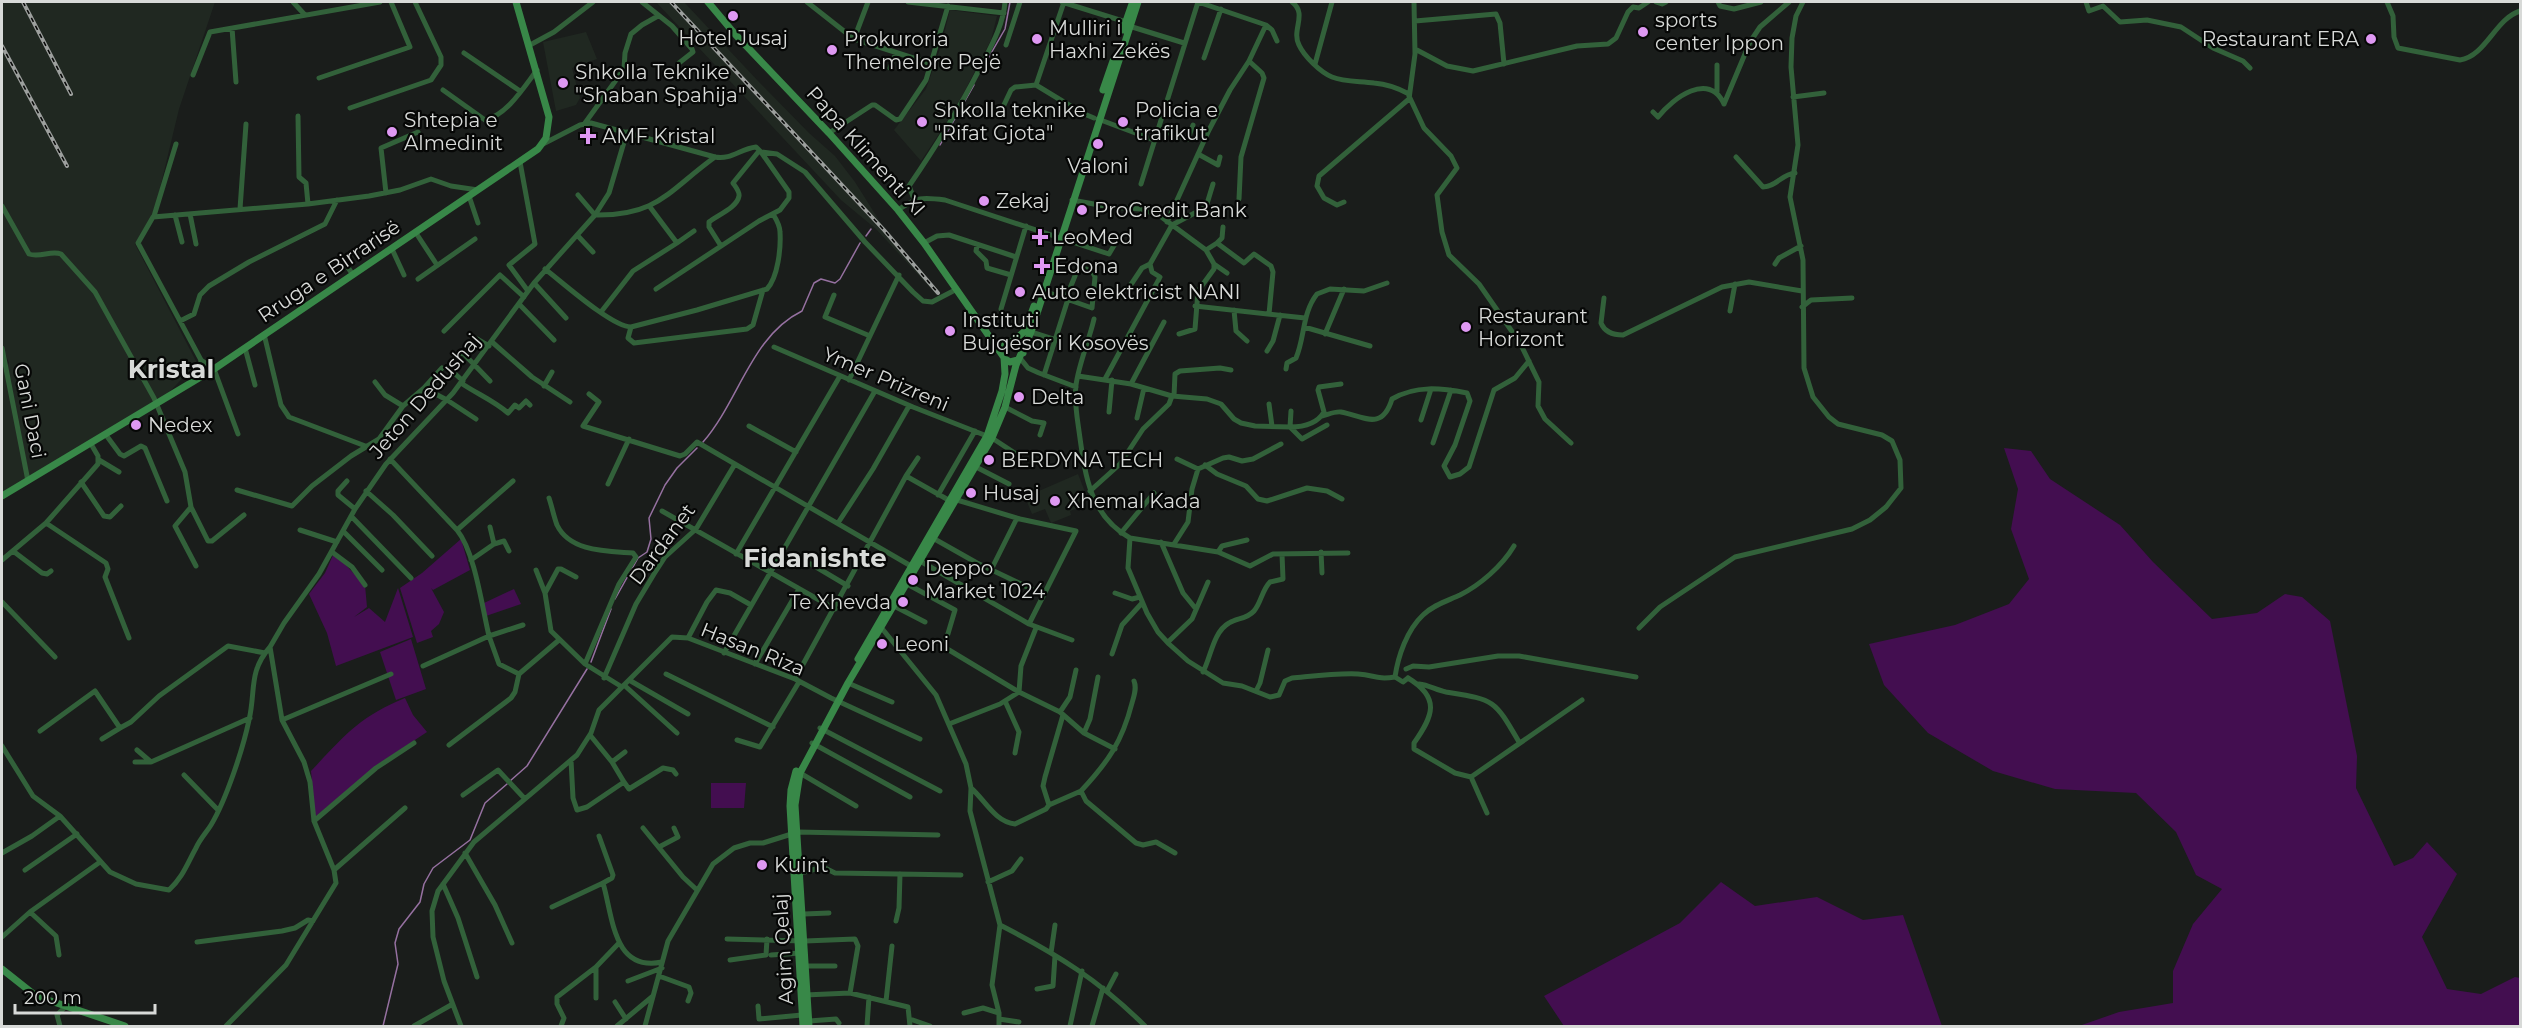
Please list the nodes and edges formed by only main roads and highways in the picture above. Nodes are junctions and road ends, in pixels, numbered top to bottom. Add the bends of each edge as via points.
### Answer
1 (516, 2) edge
2 (708, 2) edge
3 (1133, 2) edge
4 (1138, 2) edge
5 (1128, 24) junction
6 (1096, 118) junction
7 (1058, 237) junction
8 (987, 332) junction
9 (1011, 341) junction
10 (1003, 356) junction
11 (1020, 357) junction
12 (989, 437) junction
13 (2, 496) edge
14 (952, 501) junction
15 (932, 537) junction
16 (880, 626) junction
17 (836, 701) junction
18 (813, 744) junction
19 (795, 833) junction
20 (798, 873) junction
21 (801, 924) junction
22 (802, 940) junction
23 (2, 969) edge
24 (804, 995) junction
25 (807, 1025) edge
26 (125, 1026) edge

1 - 13 main road, Rruga e Birrarisë via 549,117 543,144 214,369
2 - 8 main road, Papa Klimenti XI via 898,210
3 - 5 main road
4 - 5 main road
5 - 6 main road
6 - 7 main road
6 - 7 main road
7 - 9 main road via 1027,327
7 - 11 main road
8 - 9 main road
8 - 10 main road, Papa Klimenti XI
9 - 10 main road via 1003,346
9 - 11 main road via 1020,345
10 - 11 main road via 1010,362
10 - 12 main road via 1005,374
11 - 12 main road via 1005,407
12 - 14 main road
12 - 14 main road via 976,467
14 - 15 main road
15 - 16 main road
15 - 16 main road via 911,566
16 - 17 main road
16 - 17 main road
17 - 18 main road
18 - 19 main road via 800,773
18 - 19 main road via 796,772 791,790
19 - 20 main road, Agim Qelaj
20 - 21 main road, Agim Qelaj
20 - 21 main road, Agim Qelaj via 804,914
21 - 22 main road, Agim Qelaj
22 - 24 main road, Agim Qelaj
22 - 24 main road, Agim Qelaj via 806,966
23 - 26 main road via 36,996
24 - 25 main road, Agim Qelaj
24 - 25 main road, Agim Qelaj via 802,1015

